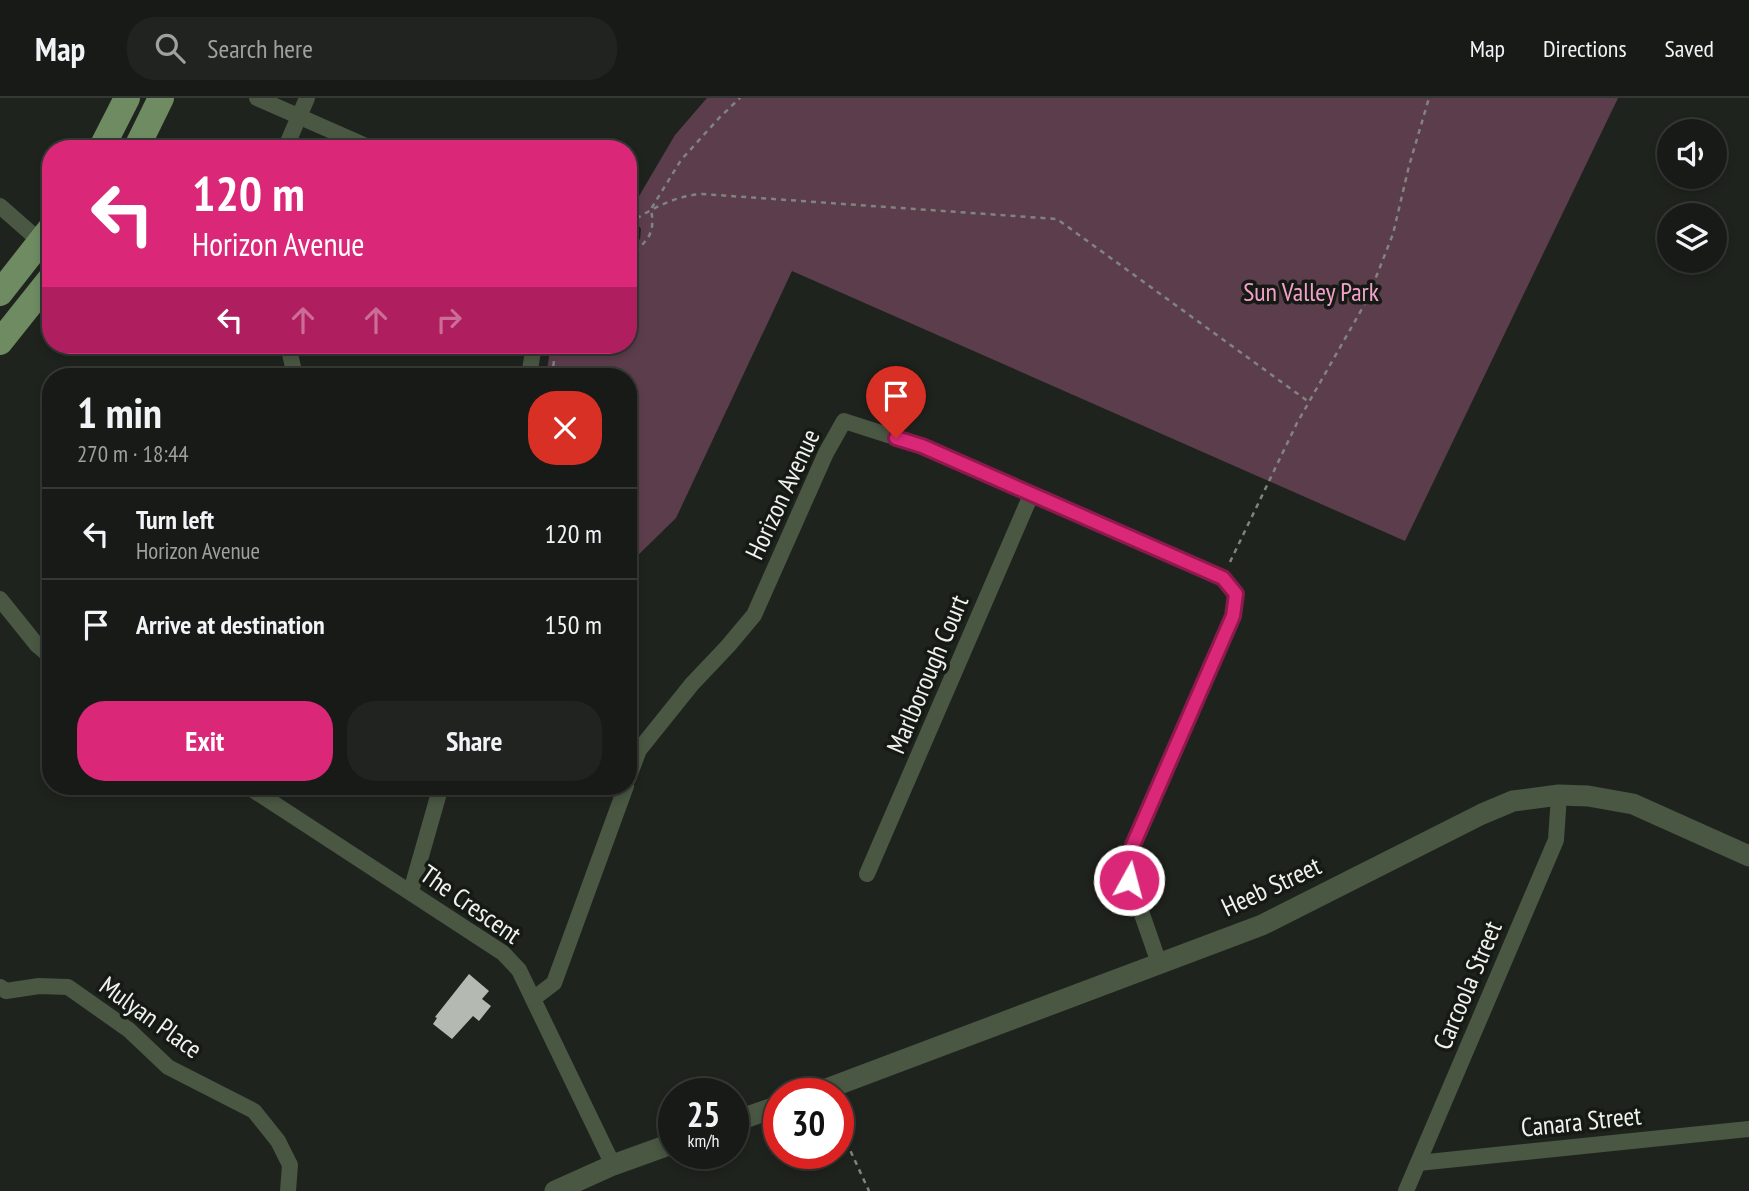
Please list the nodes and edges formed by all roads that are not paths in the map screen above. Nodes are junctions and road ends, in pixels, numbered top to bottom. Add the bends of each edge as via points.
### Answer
1 (127, 98) edge
2 (161, 98) edge
3 (257, 98) edge
4 (307, 98) edge
5 (299, 116) junction
6 (106, 140) edge
7 (140, 140) edge
8 (289, 140) edge
9 (353, 140) edge
10 (0, 206) edge
11 (42, 232) edge
12 (42, 240) edge
13 (42, 289) edge
14 (0, 293) edge
15 (0, 342) edge
16 (1031, 495) junction
17 (0, 599) edge
18 (42, 649) edge
19 (637, 755) edge
20 (261, 795) edge
21 (438, 795) edge
22 (623, 795) edge
23 (1559, 795) junction
24 (1749, 856) edge
25 (867, 874) dead end
26 (411, 891) junction
27 (1159, 963) junction
28 (2, 993) edge
29 (533, 999) junction
30 (854, 1078) edge
31 (1749, 1129) edge
32 (658, 1149) edge
33 (1418, 1163) junction
34 (613, 1165) junction
35 (288, 1191) edge
36 (555, 1191) edge
37 (1406, 1191) edge

1 - 6 main road
2 - 7 main road
3 - 5 street
4 - 5 street
5 - 8 street
5 - 9 street
10 - 11 street
12 - 14 main road
13 - 15 main road
16 - 19 street, Horizon Avenue via 922,446 844,421 754,615
16 - 25 street, Marlborough Court
16 - 27 street, Horizon Avenue via 1223,578 1236,594 1233,616 1133,845 1129,880
17 - 18 street
20 - 26 street, The Crescent
21 - 26 street
22 - 29 street via 554,983
23 - 24 street, Heeb Street via 1633,804
23 - 27 street, Heeb Street via 1513,802 1482,814 1262,925
23 - 33 street, Carcoola Street via 1556,840
26 - 29 street, The Crescent via 503,953 519,971
27 - 30 street, Heeb Street
28 - 35 street, Mulyan Place via 39,986 68,987 129,1030 168,1067 254,1111 290,1165
29 - 34 street, The Crescent
31 - 33 street, Canara Street
32 - 34 street
33 - 37 street, Carcoola Street
34 - 36 street

